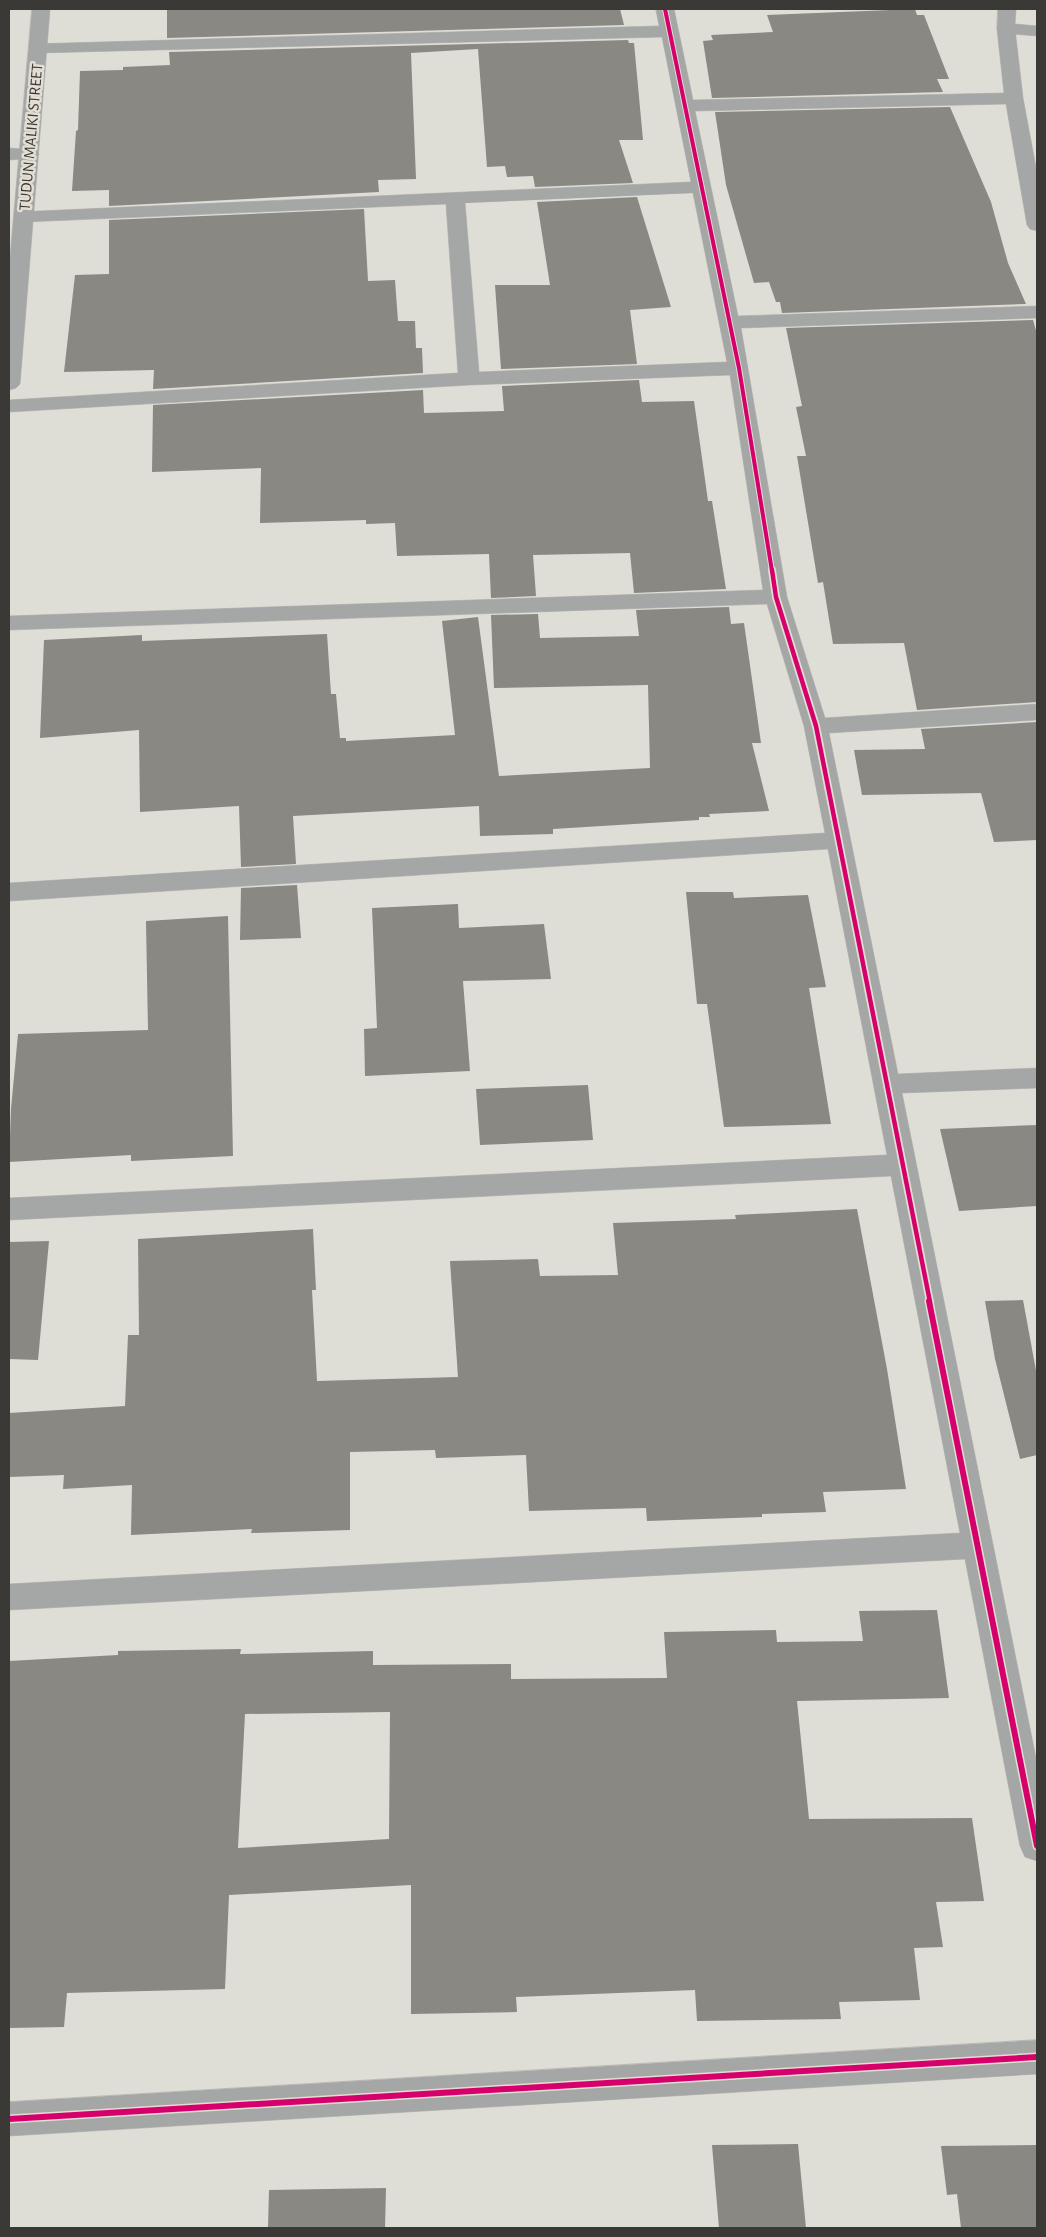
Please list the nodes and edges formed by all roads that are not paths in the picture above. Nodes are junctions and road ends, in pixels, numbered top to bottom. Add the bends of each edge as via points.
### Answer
1 (41, 9) edge
2 (1007, 9) edge
3 (667, 20) edge
4 (1006, 29) junction
5 (1037, 31) edge
6 (38, 48) junction
7 (1014, 98) junction
8 (686, 106) junction
9 (9, 154) edge
10 (29, 154) junction
11 (703, 187) junction
12 (455, 198) junction
13 (24, 216) junction
14 (1037, 225) edge
15 (1037, 312) edge
16 (730, 322) junction
17 (739, 368) junction
18 (468, 380) junction
19 (9, 384) edge
20 (9, 406) edge
21 (776, 597) junction
22 (9, 624) edge
23 (1037, 712) edge
24 (816, 726) junction
25 (839, 840) junction
26 (9, 892) edge
27 (1037, 1078) edge
28 (886, 1084) junction
29 (904, 1165) junction
30 (9, 1208) edge
31 (979, 1545) junction
32 (9, 1597) edge
33 (1030, 1775) edge
34 (1037, 1846) edge
35 (1037, 2057) edge
36 (9, 2120) edge

1 - 6 street, TUDUN MALIKI STREET
2 - 4 street
3 - 6 street
3 - 8 street
4 - 5 street
4 - 7 street
6 - 10 street, TUDUN MALIKI STREET
7 - 8 street
7 - 14 street
8 - 11 street
9 - 10 street
10 - 13 street, TUDUN MALIKI STREET
11 - 12 street
11 - 16 street
12 - 13 street
12 - 18 street
13 - 19 street, TUDUN MALIKI STREET
15 - 16 street
16 - 17 street
17 - 18 street
17 - 21 street
18 - 20 street
21 - 22 street
21 - 24 street
23 - 24 street
24 - 25 street
25 - 26 street
25 - 28 street
27 - 28 street
28 - 29 street
29 - 30 street
29 - 31 street
31 - 32 street
31 - 33 street
33 - 34 street
35 - 36 street

